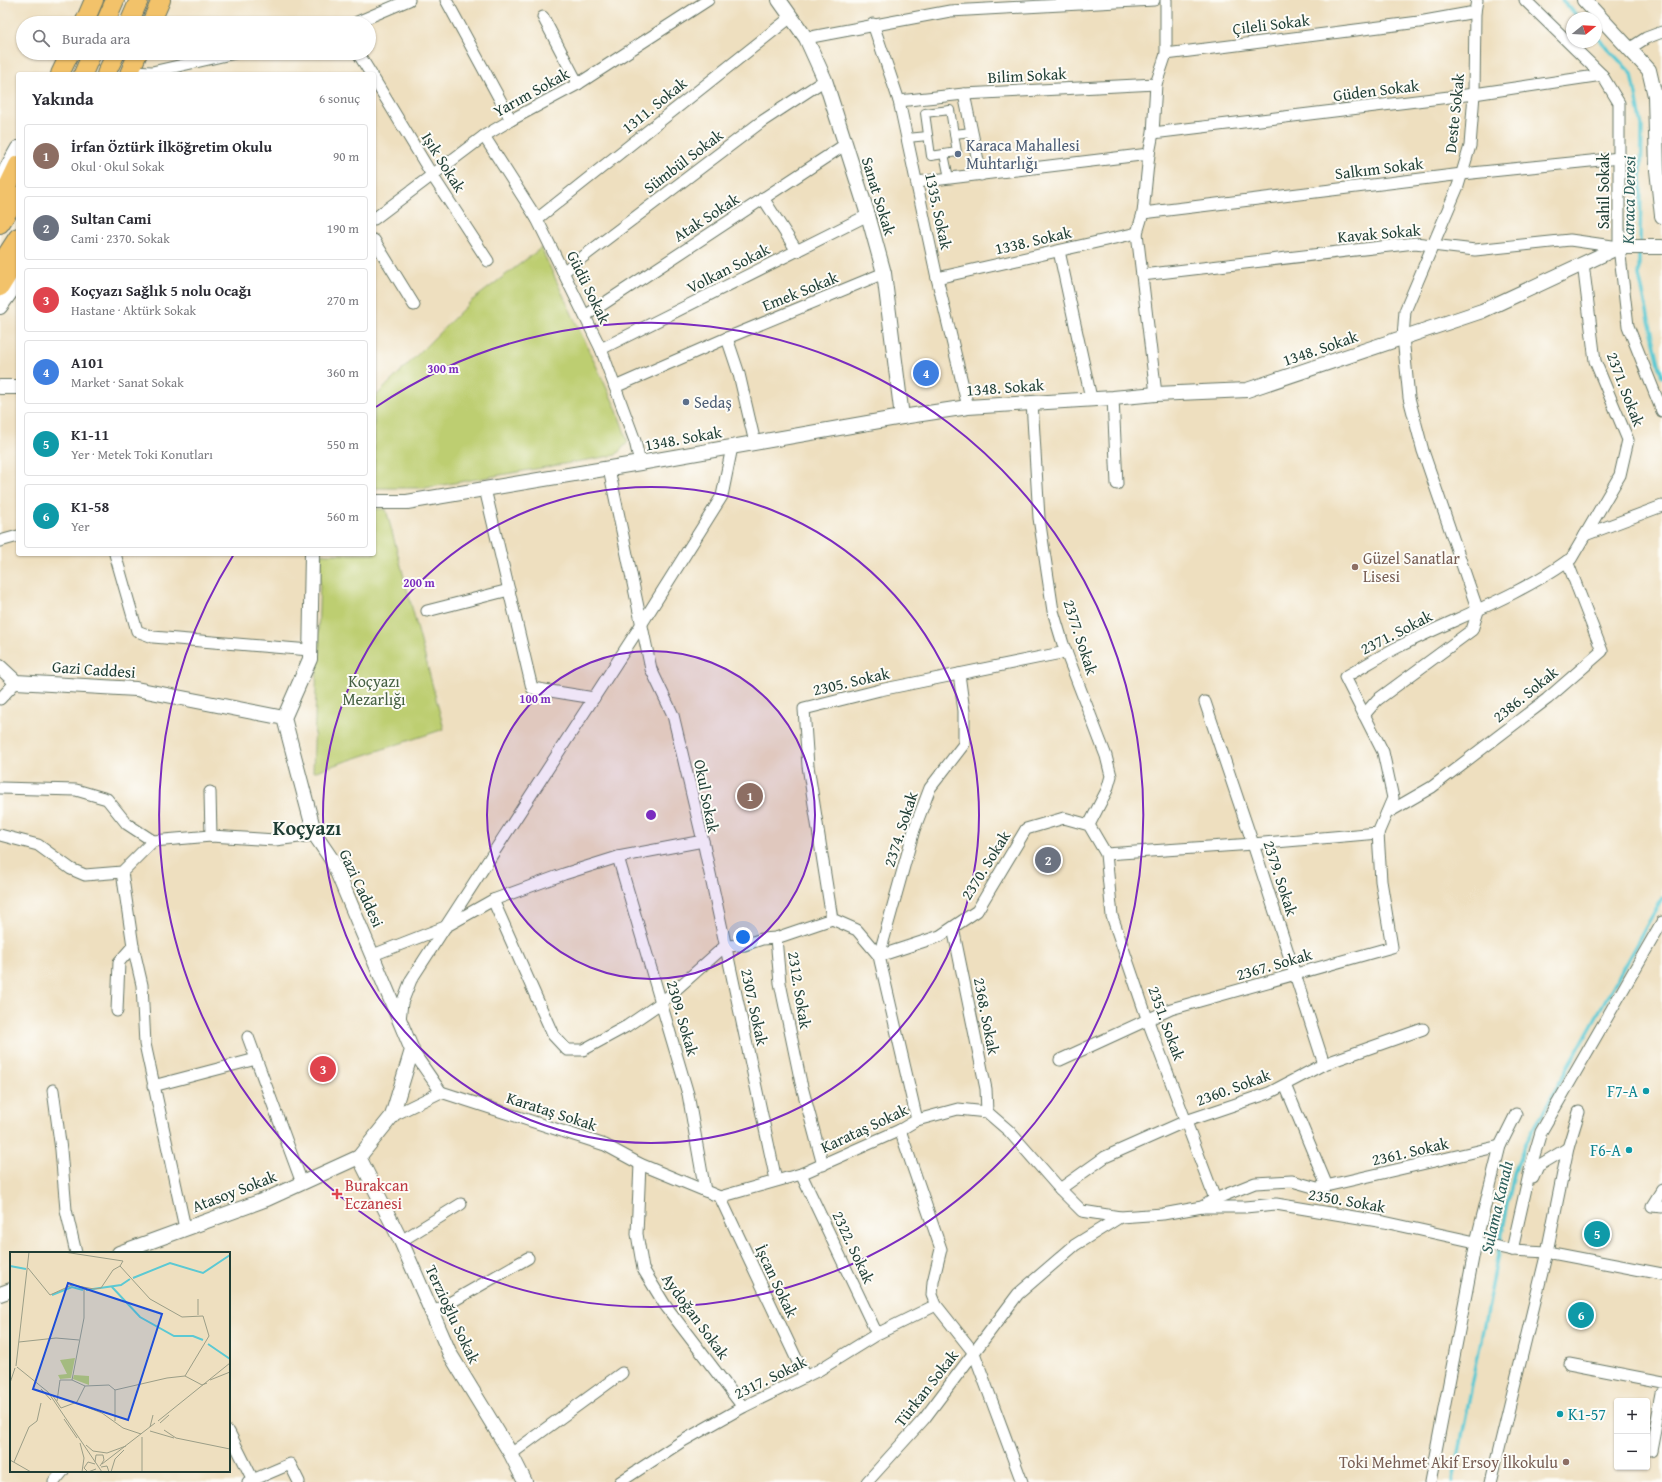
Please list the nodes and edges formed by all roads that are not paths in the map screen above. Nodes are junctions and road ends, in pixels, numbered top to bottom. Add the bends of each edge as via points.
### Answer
1 (94, 0) edge
2 (115, 0) edge
3 (139, 0) edge
4 (161, 0) edge
5 (409, 0) edge
6 (446, 0) edge
7 (708, 0) edge
8 (779, 0) edge
9 (1154, 0) edge
10 (1166, 0) edge
11 (1476, 0) edge
12 (1525, 0) edge
13 (1584, 0) edge
14 (979, 5) edge
15 (1474, 12) junction
16 (87, 16) edge
17 (108, 16) edge
18 (132, 16) edge
19 (154, 16) edge
20 (371, 16) edge
21 (543, 16) dead end
22 (791, 17) junction
23 (873, 24) junction
24 (1662, 32) edge
25 (806, 38) junction
26 (1629, 49) junction
27 (1166, 54) junction
28 (67, 60) edge
29 (89, 60) edge
30 (113, 60) edge
31 (135, 60) edge
32 (204, 60) edge
33 (362, 60) edge
34 (61, 72) edge
35 (84, 72) edge
36 (107, 72) edge
37 (130, 72) edge
38 (152, 72) edge
39 (152, 72) edge
40 (370, 72) edge
41 (1602, 75) junction
42 (825, 80) junction
43 (376, 82) edge
44 (578, 84) junction
45 (1156, 84) junction
46 (964, 94) junction
47 (1474, 94) junction
48 (937, 97) junction
49 (900, 101) junction
50 (939, 111) junction
51 (511, 120) junction
52 (1659, 131) edge
53 (972, 132) junction
54 (1153, 133) junction
55 (954, 134) junction
56 (484, 136) junction
57 (928, 136) junction
58 (907, 138) junction
59 (846, 144) junction
60 (16, 152) edge
61 (944, 154) junction
62 (1149, 154) junction
63 (1620, 158) junction
64 (16, 169) edge
65 (1462, 174) junction
66 (432, 175) junction
67 (982, 175) junction
68 (949, 178) junction
69 (0, 180) edge
70 (917, 182) junction
71 (763, 198) junction
72 (16, 199) edge
73 (0, 203) edge
74 (1143, 213) junction
75 (868, 215) junction
76 (1662, 215) edge
77 (376, 217) edge
78 (537, 219) junction
79 (0, 224) edge
80 (1136, 233) junction
81 (16, 240) edge
82 (376, 243) edge
83 (1434, 245) junction
84 (1619, 247) junction
85 (1662, 247) edge
86 (797, 251) junction
87 (1059, 251) junction
88 (16, 261) edge
89 (488, 261) dead end
90 (1583, 263) junction
91 (0, 265) edge
92 (563, 272) junction
93 (884, 273) junction
94 (1142, 275) junction
95 (937, 278) junction
96 (16, 285) edge
97 (0, 287) edge
98 (414, 305) dead end
99 (0, 307) edge
100 (585, 316) junction
101 (1403, 337) junction
102 (727, 338) junction
103 (601, 349) junction
104 (16, 387) edge
105 (615, 387) junction
106 (0, 388) edge
107 (1156, 394) junction
108 (1091, 398) junction
109 (1113, 398) junction
110 (1032, 402) junction
111 (968, 407) junction
112 (1662, 411) edge
113 (902, 416) junction
114 (755, 443) junction
115 (732, 447) junction
116 (640, 464) junction
117 (609, 469) junction
118 (1118, 484) dead end
119 (485, 489) junction
120 (376, 502) edge
121 (1662, 506) edge
122 (1585, 535) junction
123 (16, 537) edge
124 (0, 541) edge
125 (116, 556) edge
126 (312, 556) edge
127 (1567, 561) junction
128 (509, 590) junction
129 (427, 611) dead end
130 (1478, 611) junction
131 (641, 625) junction
132 (310, 650) junction
133 (1066, 652) junction
134 (0, 667) edge
135 (959, 674) junction
136 (16, 682) junction
137 (594, 698) junction
138 (0, 699) edge
139 (1205, 702) dead end
140 (1364, 715) junction
141 (284, 718) junction
142 (0, 788) edge
143 (210, 792) dead end
144 (1387, 813) junction
145 (1089, 825) junction
146 (1378, 833) junction
147 (0, 835) edge
148 (315, 835) junction
149 (212, 836) junction
150 (153, 841) junction
151 (703, 841) junction
152 (1253, 844) junction
153 (1106, 854) junction
154 (618, 857) junction
155 (122, 872) junction
156 (493, 900) junction
157 (832, 919) junction
158 (1662, 922) edge
159 (445, 927) junction
160 (953, 928) junction
161 (776, 938) junction
162 (133, 946) junction
163 (725, 946) junction
164 (373, 955) junction
165 (879, 956) junction
166 (1295, 975) junction
167 (662, 1002) junction
168 (117, 1011) dead end
169 (400, 1020) junction
170 (1148, 1021) junction
171 (1423, 1029) dead end
172 (248, 1037) dead end
173 (412, 1050) junction
174 (256, 1058) junction
175 (1060, 1060) dead end
176 (1324, 1064) junction
177 (1285, 1085) junction
178 (153, 1086) junction
179 (53, 1090) dead end
180 (441, 1092) junction
181 (987, 1112) junction
182 (1579, 1112) dead end
183 (1516, 1114) dead end
184 (392, 1116) junction
185 (917, 1120) junction
186 (1186, 1121) junction
187 (900, 1130) junction
188 (1500, 1146) junction
189 (1568, 1148) junction
190 (359, 1157) junction
191 (640, 1164) junction
192 (823, 1165) junction
193 (801, 1174) junction
194 (776, 1180) junction
195 (302, 1183) junction
196 (1328, 1186) junction
197 (1060, 1188) junction
198 (1662, 1190) edge
199 (705, 1191) junction
200 (720, 1198) junction
201 (1215, 1199) junction
202 (461, 1204) dead end
203 (1662, 1207) edge
204 (1202, 1208) junction
205 (1120, 1217) junction
206 (185, 1228) junction
207 (401, 1241) junction
208 (1480, 1243) junction
209 (137, 1250) edge
210 (1514, 1250) junction
211 (76, 1252) edge
212 (125, 1252) edge
213 (1547, 1252) junction
214 (528, 1258) dead end
215 (1662, 1274) edge
216 (10, 1290) edge
217 (0, 1294) edge
218 (936, 1305) junction
219 (432, 1314) junction
220 (877, 1334) junction
221 (974, 1353) junction
222 (1569, 1364) dead end
223 (622, 1372) dead end
224 (805, 1377) junction
225 (1662, 1382) edge
226 (1662, 1393) edge
227 (743, 1407) junction
228 (230, 1434) edge
229 (1650, 1451) dead end
230 (511, 1454) junction
231 (62, 1472) edge
232 (251, 1481) edge
233 (54, 1482) edge
234 (299, 1482) edge
235 (525, 1482) edge
236 (620, 1482) edge
237 (867, 1482) edge
238 (1022, 1482) edge
239 (1430, 1482) edge
240 (1490, 1482) edge

1 - 16 highway
2 - 17 highway
3 - 18 highway
4 - 19 highway
5 - 20 street
6 - 51 street
7 - 44 street, Yarım Sokak
8 - 22 street, Sanat Sokak
9 - 14 street
10 - 27 street
11 - 15 street, Deste Sokak
12 - 41 street, Sahil Sokak
13 - 26 street
14 - 23 street
15 - 27 street, Çileli Sokak via 1419,22
15 - 47 street, Deste Sokak
21 - 44 street
22 - 25 street, Sanat Sokak
22 - 78 street, 1311. Sokak
23 - 25 street
23 - 49 street, 1335. Sokak
24 - 26 street
25 - 42 street, Sanat Sokak
26 - 52 street via 1649,70
27 - 45 street
28 - 34 highway
29 - 35 highway
30 - 36 highway
31 - 37 highway
32 - 38 street
33 - 40 street
37 - 39 street
41 - 47 street, Güden Sokak
41 - 63 street, Sahil Sokak via 1619,103
42 - 59 street, Sanat Sokak
42 - 92 street, Sümbül Sokak via 762,122
43 - 66 street, Işık Sokak
44 - 51 street, Yarım Sokak
45 - 46 street, Bilim Sokak
45 - 54 street
46 - 48 street, Bilim Sokak
46 - 53 street
47 - 54 street, Güden Sokak
47 - 65 street, Deste Sokak via 1470,146
48 - 49 street, Bilim Sokak
48 - 50 street
49 - 58 street, 1335. Sokak
50 - 55 street via 950,110
50 - 57 street via 925,114
51 - 56 street, Yarım Sokak
52 - 76 street via 1657,170
53 - 55 street
53 - 67 street
54 - 62 street
55 - 61 street via 957,152
56 - 66 street, Yarım Sokak
56 - 78 street, Güdü Sokak
57 - 58 street
57 - 61 street via 931,156
58 - 70 street, 1335. Sokak
59 - 71 street, Atak Sokak
59 - 75 street, Sanat Sokak
60 - 69 street
61 - 68 street
62 - 67 street
62 - 74 street
63 - 65 street, Salkım Sokak
63 - 84 street, Sahil Sokak
64 - 73 highway
65 - 74 street, Salkım Sokak
65 - 83 street, Deste Sokak
66 - 77 street, Yarım Sokak
66 - 89 street, Işık Sokak
67 - 68 street
68 - 70 street
70 - 95 street, 1335. Sokak
71 - 86 street
71 - 100 street, Atak Sokak
72 - 79 highway
74 - 80 street
75 - 86 street, Volkan Sokak
75 - 93 street, Sanat Sokak
78 - 92 street, Güdü Sokak
80 - 87 street, 1338. Sokak
80 - 94 street
81 - 91 highway
82 - 98 street
83 - 84 street, Kavak Sokak via 1476,250 1570,240
83 - 94 street, Kavak Sokak via 1415,243
83 - 101 street, Deste Sokak via 1405,312
84 - 85 street
84 - 90 street, 1348. Sokak
84 - 112 street, Sahil Sokak via 1628,326
86 - 103 street, Volkan Sokak
87 - 95 street, 1338. Sokak
87 - 108 street
88 - 97 highway
90 - 101 street, 1348. Sokak via 1482,311
90 - 122 street, 2371. Sokak via 1595,361 1628,440 1620,475
92 - 100 street, Güdü Sokak
93 - 102 street, Emek Sokak
93 - 113 street, Sanat Sokak
94 - 107 street
95 - 111 street, 1335. Sokak
96 - 99 street
100 - 103 street, Güdü Sokak
101 - 107 street, 1348. Sokak via 1247,390
101 - 130 street, Deste Sokak via 1404,363 1411,406 1423,451
102 - 105 street, Emek Sokak
102 - 114 street via 739,374
103 - 105 street, Güdü Sokak
104 - 106 street
105 - 116 street, Güdü Sokak via 635,441
107 - 109 street, 1348. Sokak
108 - 109 street, 1348. Sokak
108 - 110 street, 1348. Sokak
109 - 118 street
110 - 111 street, 1348. Sokak
110 - 133 street, 2377. Sokak via 1039,518 1053,611
111 - 113 street, 1348. Sokak
113 - 114 street, 1348. Sokak
114 - 115 street, 1348. Sokak
115 - 116 street, 1348. Sokak
115 - 131 street via 722,496
116 - 117 street, 1348. Sokak
117 - 119 street, 1348. Sokak
117 - 131 street, Okul Sokak
119 - 120 street, 1348. Sokak via 406,502
119 - 128 street
121 - 122 street
122 - 127 street, 2371. Sokak via 1571,559
123 - 124 street
125 - 132 street via 137,632 153,637
126 - 132 street
127 - 130 street, 2371. Sokak via 1543,578
127 - 144 street, 2386. Sokak via 1602,651 1547,699 1432,787
128 - 129 street
128 - 137 street via 532,688
130 - 140 street via 1472,630 1377,700
130 - 140 street, 2371. Sokak via 1398,647 1345,677
131 - 137 street
131 - 151 street, Okul Sokak via 650,669 673,715
132 - 141 street via 310,659
133 - 135 street, 2305. Sokak
133 - 145 street, 2377. Sokak via 1112,776
134 - 136 street
135 - 157 street, 2305. Sokak via 804,709 808,766
135 - 165 street, 2374. Sokak via 964,711 964,744 930,788 914,830
136 - 138 street
136 - 141 street, Gazi Caddesi via 136,688
137 - 159 street
139 - 152 street, 2379. Sokak
140 - 144 street, 2371. Sokak via 1383,752 1393,798
141 - 148 street, Gazi Caddesi
142 - 150 street via 76,790 107,799 127,824
143 - 149 street
144 - 146 street, 2371. Sokak
145 - 153 street
145 - 160 street, 2370. Sokak via 1064,818 1026,829 977,911
146 - 152 street
146 - 166 street, 2367. Sokak via 1381,881 1392,947
147 - 155 street via 38,845 85,875
148 - 149 street via 275,840
148 - 164 street, Gazi Caddesi via 332,860
149 - 150 street
150 - 155 street
151 - 154 street, Okul Sokak
151 - 163 street, 2307. Sokak
152 - 153 street
152 - 166 street, 2379. Sokak
153 - 170 street, 2351. Sokak via 1112,916
154 - 156 street, Okul Sokak
154 - 167 street, 2309. Sokak
155 - 162 street
156 - 159 street, Okul Sokak
156 - 167 street via 553,1035 567,1050 582,1050 627,1026
157 - 161 street, 2312. Sokak
157 - 165 street via 857,930
158 - 210 street via 1541,1132 1531,1166
159 - 164 street, Okul Sokak
159 - 169 street via 411,980 402,1003
160 - 165 street, 2370. Sokak via 940,936
160 - 181 street, 2368. Sokak via 986,1089
161 - 163 street
161 - 192 street, 2312. Sokak via 780,983 801,1083
162 - 168 street via 120,962
162 - 178 street via 142,985 145,1044
163 - 167 street
163 - 194 street, 2307. Sokak
164 - 169 street, Gazi Caddesi
165 - 185 street
166 - 170 street, 2367. Sokak via 1171,1009
166 - 176 street, 2379. Sokak
167 - 199 street, 2309. Sokak via 688,1094
169 - 173 street, Gazi Caddesi
170 - 175 street, 2367. Sokak
170 - 186 street, 2351. Sokak
171 - 176 street, 2360. Sokak
172 - 174 street
173 - 180 street
173 - 184 street
174 - 178 street
174 - 195 street
176 - 177 street, 2360. Sokak
177 - 186 street, 2360. Sokak via 1270,1093
177 - 196 street
178 - 206 street
179 - 211 street via 66,1210
180 - 184 street
180 - 191 street, Karataş Sokak via 605,1145
181 - 185 street, Karataş Sokak via 958,1109
181 - 197 street via 1009,1131
182 - 189 street
183 - 188 street
184 - 190 street
185 - 187 street, Karataş Sokak
186 - 197 street, 2360. Sokak via 1105,1157
186 - 201 street, 2351. Sokak
187 - 192 street, Karataş Sokak
187 - 218 street via 941,1249 932,1295
188 - 196 street, 2361. Sokak
188 - 208 street
189 - 210 street via 1538,1166
189 - 213 street
190 - 195 street, Atasoy Sokak
190 - 207 street, Terzioğlu Sokak
191 - 199 street, Karataş Sokak
191 - 227 street, Aydoğan Sokak via 637,1234 643,1269 665,1305
192 - 193 street, Karataş Sokak
193 - 194 street, Karataş Sokak
193 - 220 street, 2322. Sokak
194 - 200 street, Karataş Sokak
195 - 206 street, Atasoy Sokak via 267,1199
196 - 201 street via 1317,1188 1292,1181 1255,1183
197 - 205 street via 1082,1211
198 - 203 street via 1652,1206
199 - 200 street, Karataş Sokak
200 - 224 street, İşcan Sokak
201 - 204 street
202 - 207 street
204 - 205 street
204 - 208 street, 2350. Sokak via 1276,1204 1384,1222
205 - 221 street via 1075,1245 1018,1294
206 - 209 street, Atasoy Sokak
207 - 219 street, Terzioğlu Sokak
208 - 210 street, 2350. Sokak
208 - 239 street
209 - 212 street, Atasoy Sokak
210 - 213 street, 2350. Sokak
213 - 215 street, 2350. Sokak
213 - 240 street
214 - 219 street
216 - 217 street
218 - 220 street, 2317. Sokak
218 - 221 street, Türkan Sokak
219 - 230 street, Terzioğlu Sokak via 450,1354
220 - 224 street, 2317. Sokak
221 - 237 street, Türkan Sokak via 924,1419
221 - 238 street
222 - 225 street
223 - 230 street
224 - 227 street, 2317. Sokak
226 - 229 street
227 - 236 street, 2317. Sokak via 681,1442
228 - 232 street
230 - 235 street, Terzioğlu Sokak
231 - 233 street
232 - 234 street via 290,1464

